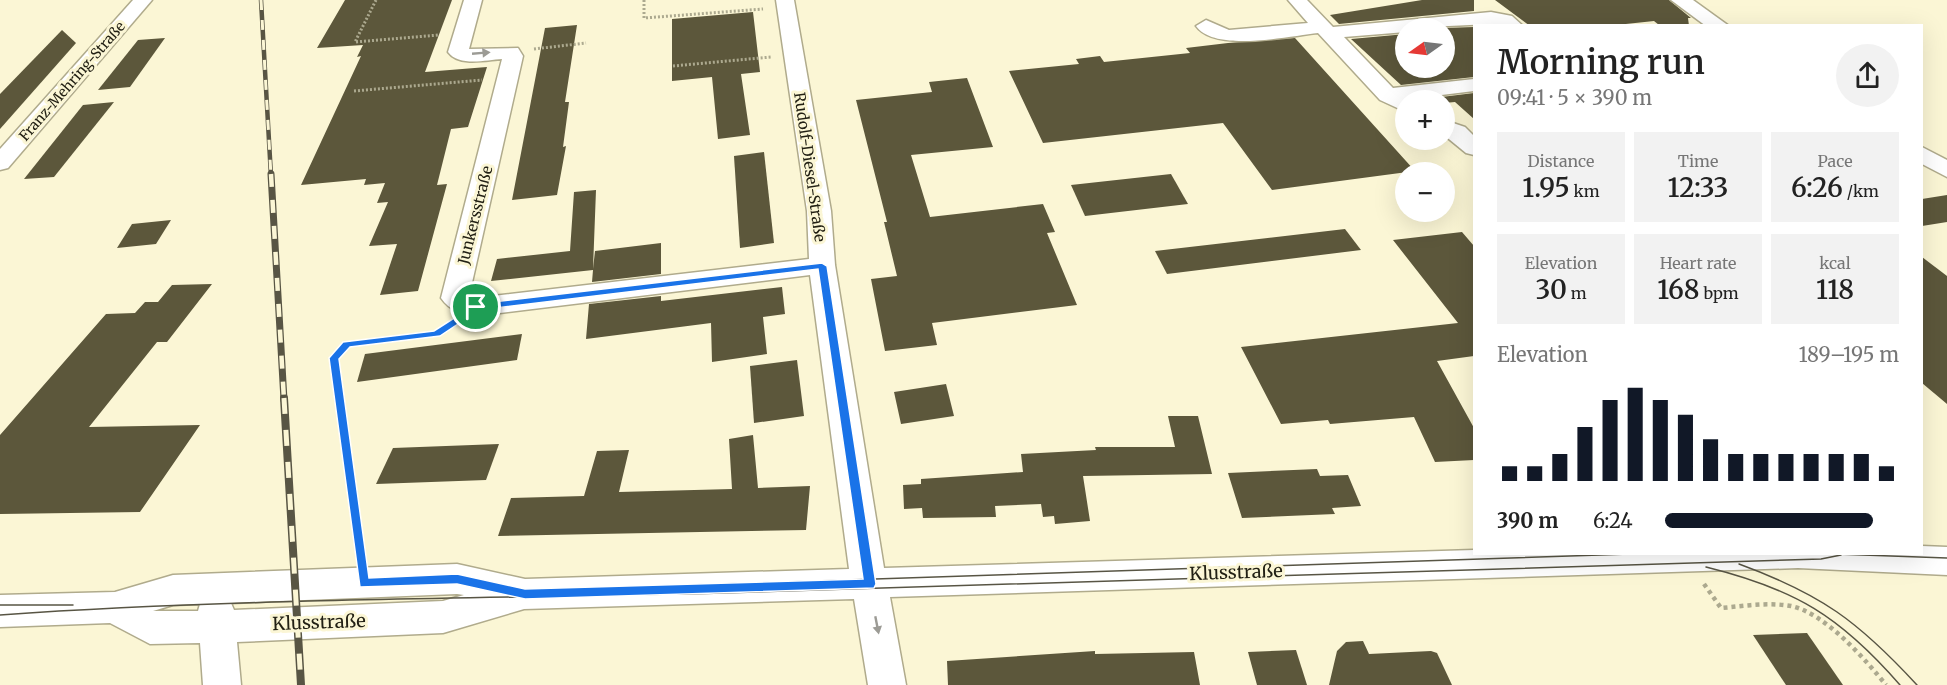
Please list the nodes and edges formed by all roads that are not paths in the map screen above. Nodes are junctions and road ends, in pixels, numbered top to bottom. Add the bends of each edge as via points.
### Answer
1 (143, 0) edge
2 (473, 0) edge
3 (1297, 0) edge
4 (1680, 0) edge
5 (776, 4) edge
6 (1511, 24) edge
7 (1717, 24) edge
8 (1206, 26) dead end
9 (1326, 30) junction
10 (1473, 85) edge
11 (1450, 90) edge
12 (1395, 99) edge
13 (1455, 131) edge
14 (1473, 147) edge
15 (1923, 155) edge
16 (0, 163) edge
17 (1947, 170) edge
18 (822, 266) junction
19 (1785, 555) edge
20 (1855, 555) edge
21 (1947, 561) edge
22 (870, 584) junction
23 (206, 589) junction
24 (525, 594) junction
25 (115, 607) junction
26 (0, 611) edge
27 (218, 627) junction
28 (222, 685) edge
29 (887, 685) edge

1 - 16 street, Franz-Mehring-Straße
2 -> 18 street, Junkersstraße via 457,49 462,55 511,52 513,56 455,298 462,304 476,307
3 - 9 street
4 - 7 street
5 - 18 street, Rudolf-Diesel-Straße via 794,55 819,211
6 - 9 street via 1491,18
8 - 9 street via 1226,36
9 - 12 street
10 - 11 street
13 - 14 street
15 - 17 street
18 - 22 street, Rudolf-Diesel-Straße
19 - 22 street, Klusstraße
20 - 21 street, Klusstraße
22 - 24 street, Klusstraße
22 -> 29 street, Rudolf-Diesel-Straße
23 - 24 street, Klusstraße via 457,579
23 - 25 street, Klusstraße via 172,590
23 - 27 street via 215,604
24 - 27 street, Klusstraße via 443,617
25 - 26 street, Klusstraße
25 - 27 street, Klusstraße via 150,628
27 - 28 street

